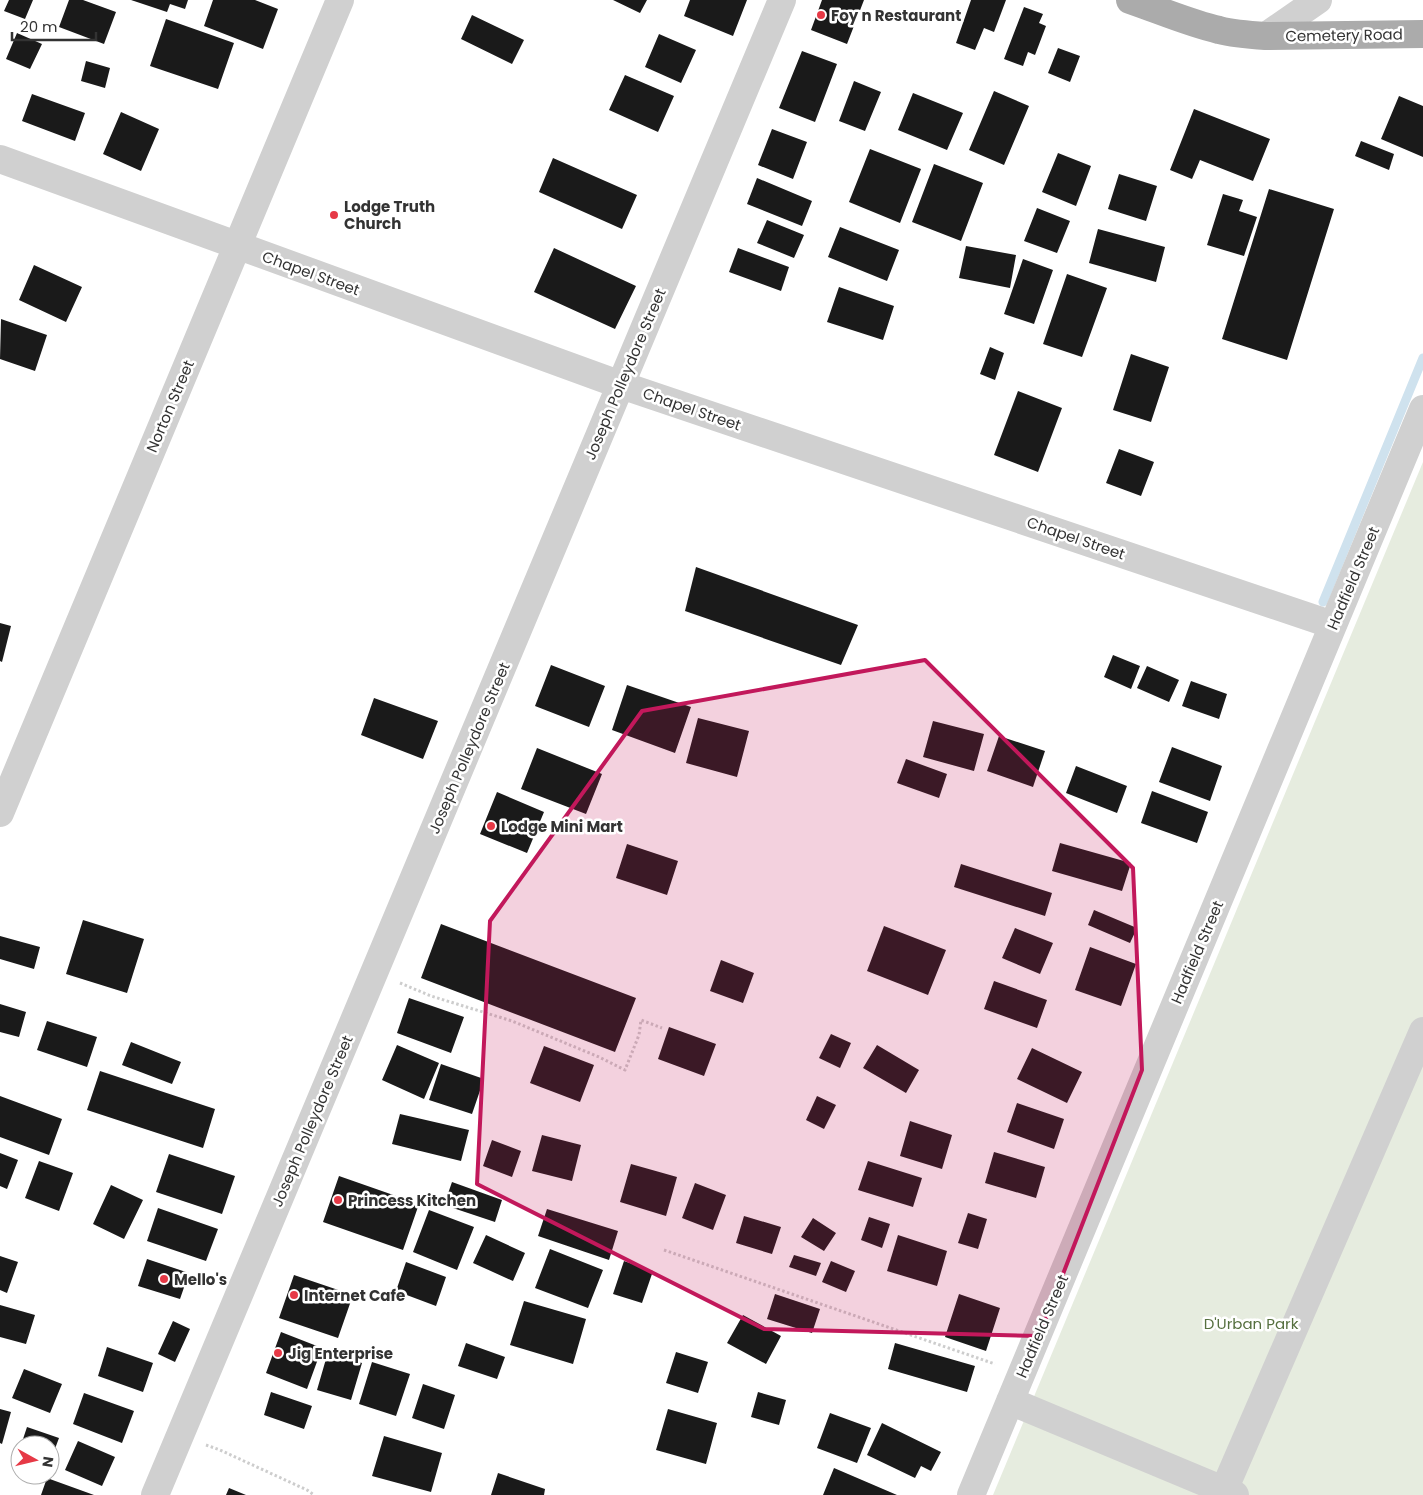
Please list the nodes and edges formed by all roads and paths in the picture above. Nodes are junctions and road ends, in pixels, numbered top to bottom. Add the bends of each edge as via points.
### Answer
1 (340, 0) edge
2 (782, 0) edge
3 (1130, 0) edge
4 (1318, 0) edge
5 (1423, 34) edge
6 (1266, 36) junction
7 (0, 159) edge
8 (237, 246) junction
9 (621, 385) junction
10 (1423, 409) edge
11 (1333, 624) junction
12 (0, 813) edge
13 (374, 972) junction
14 (662, 1028) dead end
15 (1423, 1031) edge
16 (664, 1250) dead end
17 (1022, 1373) junction
18 (1010, 1401) junction
19 (179, 1437) junction
20 (1230, 1493) edge
21 (155, 1495) edge
22 (314, 1495) edge
23 (971, 1495) edge

1 - 8 street, Norton Street
2 - 9 street, Joseph Polleydore Street
3 - 6 main road, Cemetery Road via 1220,30
4 - 6 street, Cemetery Road
5 - 6 main road, Cemetery Road
7 - 8 street, Chapel Street
8 - 9 street, Chapel Street
8 - 12 street, Norton Street
9 - 11 street, Chapel Street
9 - 13 street, Joseph Polleydore Street
10 - 11 street, Hadfield Street
11 - 17 street, Hadfield Street
13 - 14 path via 431,996 512,1021 625,1070 641,1020
13 - 19 street, Joseph Polleydore Street
15 - 20 street
16 - 17 path
17 - 18 street, Hadfield Street
18 - 20 street
18 - 23 street, Hadfield Street
19 - 21 street, Joseph Polleydore Street
19 - 22 path via 220,1450

